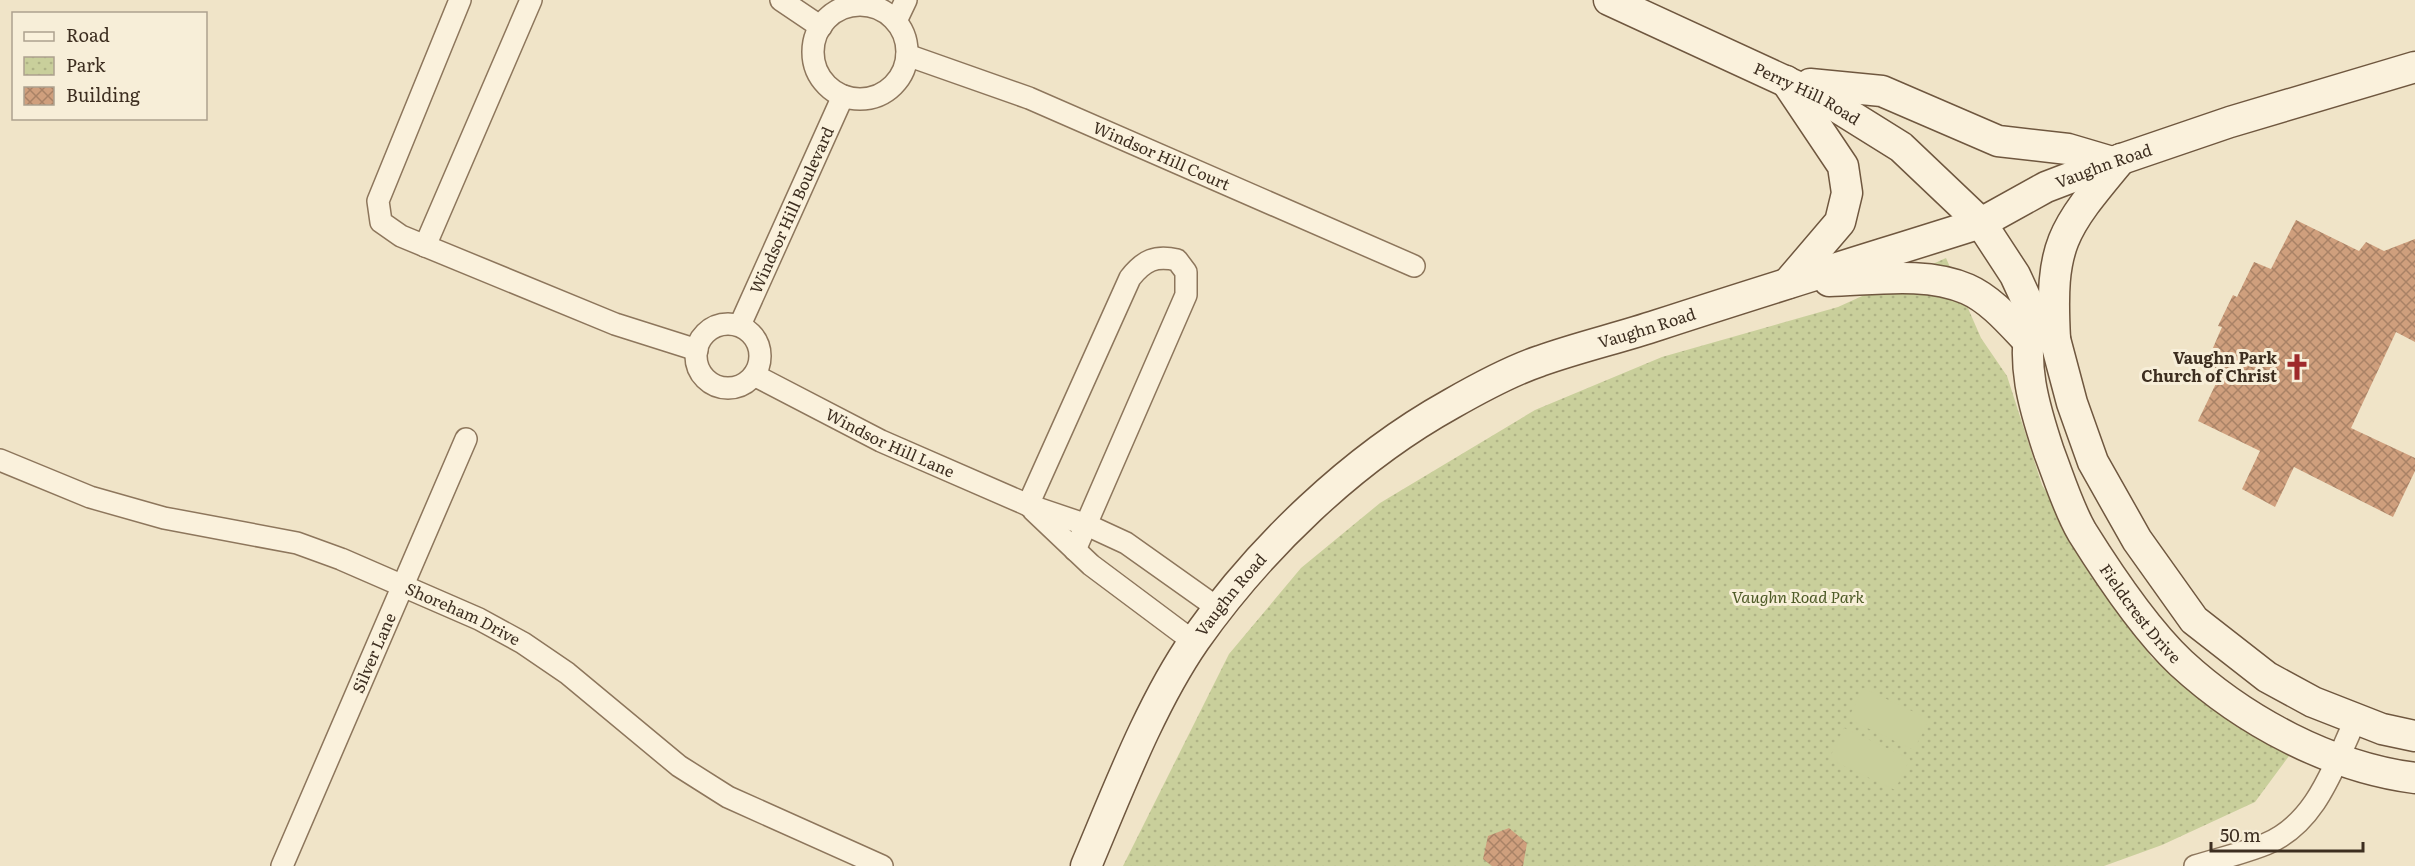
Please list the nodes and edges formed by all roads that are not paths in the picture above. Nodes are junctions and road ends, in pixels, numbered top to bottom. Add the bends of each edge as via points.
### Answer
1 (460, 0) edge
2 (531, 0) edge
3 (781, 0) edge
4 (906, 0) edge
5 (1609, 0) edge
6 (859, 2) edge
7 (896, 21) junction
8 (821, 27) junction
9 (907, 55) junction
10 (2415, 67) edge
11 (1786, 81) junction
12 (843, 96) junction
13 (2116, 161) junction
14 (1981, 223) junction
15 (426, 246) junction
16 (1414, 266) dead end
17 (1790, 282) junction
18 (740, 326) junction
19 (2038, 331) junction
20 (697, 350) junction
21 (754, 375) junction
22 (466, 439) dead end
23 (0, 460) edge
24 (2093, 462) junction
25 (2060, 481) junction
26 (1029, 505) junction
27 (1087, 525) junction
28 (1075, 550) junction
29 (403, 586) junction
30 (2171, 590) junction
31 (1219, 609) junction
32 (2139, 613) junction
33 (1194, 642) junction
34 (2356, 719) junction
35 (2415, 736) edge
36 (2337, 759) junction
37 (2415, 778) edge
38 (282, 866) edge
39 (882, 866) edge
40 (1086, 866) edge
41 (2195, 866) edge

1 - 15 street via 378,201 381,222
2 - 15 street
3 - 8 street
4 - 7 street
5 - 11 main road, Perry Hill Road
6 - 7 street via 883,10
6 - 8 street via 838,10
7 - 9 street via 904,35
8 - 12 street via 813,53 816,69 824,83
9 - 12 street via 903,71 890,89 875,97
9 - 16 street, Windsor Hill Court via 1029,98
10 - 13 main road, Vaughn Road via 2230,122
11 - 13 main road via 1882,91 1998,141 2068,149
11 - 14 main road, Perry Hill Road via 1846,110 1901,147
11 - 17 main road via 1844,166 1847,193 1840,222
12 - 18 street, Windsor Hill Boulevard
13 - 14 main road, Vaughn Road via 2046,187
13 - 19 main road via 2077,211 2059,245
14 - 17 main road, Vaughn Road
14 - 19 main road, Fieldcrest Drive via 2015,275
15 - 20 street via 604,320
17 - 19 main road via 1929,279 1967,289
17 - 31 main road, Vaughn Road via 1539,361 1450,404 1348,475 1258,561
18 - 20 street via 718,325 709,330
18 - 21 street via 758,342 761,353
19 - 24 main road, Fieldcrest Drive via 2072,403
19 - 25 main road, Fieldcrest Drive via 2031,393
20 - 21 street via 700,372 718,387 740,386
21 - 26 street, Windsor Hill Lane via 881,441
22 - 29 street, Silver Lane
23 - 29 street, Shoreham Drive via 90,497 164,518 297,543
24 - 25 main road
24 - 30 main road, Fieldcrest Drive via 2137,540
25 - 32 main road, Fieldcrest Drive via 2081,531
26 - 27 street, Windsor Hill Lane
26 - 27 street via 1130,278 1141,263 1161,256 1177,260 1186,272 1186,295
26 - 28 street, Windsor Hill Lane
27 - 28 street
27 - 31 street, Windsor Hill Lane via 1126,543
28 - 33 street, Windsor Hill Lane
29 - 38 street, Silver Lane
29 - 39 street, Shoreham Drive via 523,643 567,673 680,766 728,797
30 - 32 main road
30 - 34 main road, Fieldcrest Drive via 2194,620 2267,677
31 - 33 main road, Vaughn Road
32 - 36 main road, Fieldcrest Drive via 2179,661 2209,686 2258,720
33 - 40 main road, Vaughn Road via 1134,756
34 - 35 main road, Fieldcrest Drive
34 - 36 street
36 - 37 main road, Fieldcrest Drive
36 - 41 street via 2314,804 2283,835

